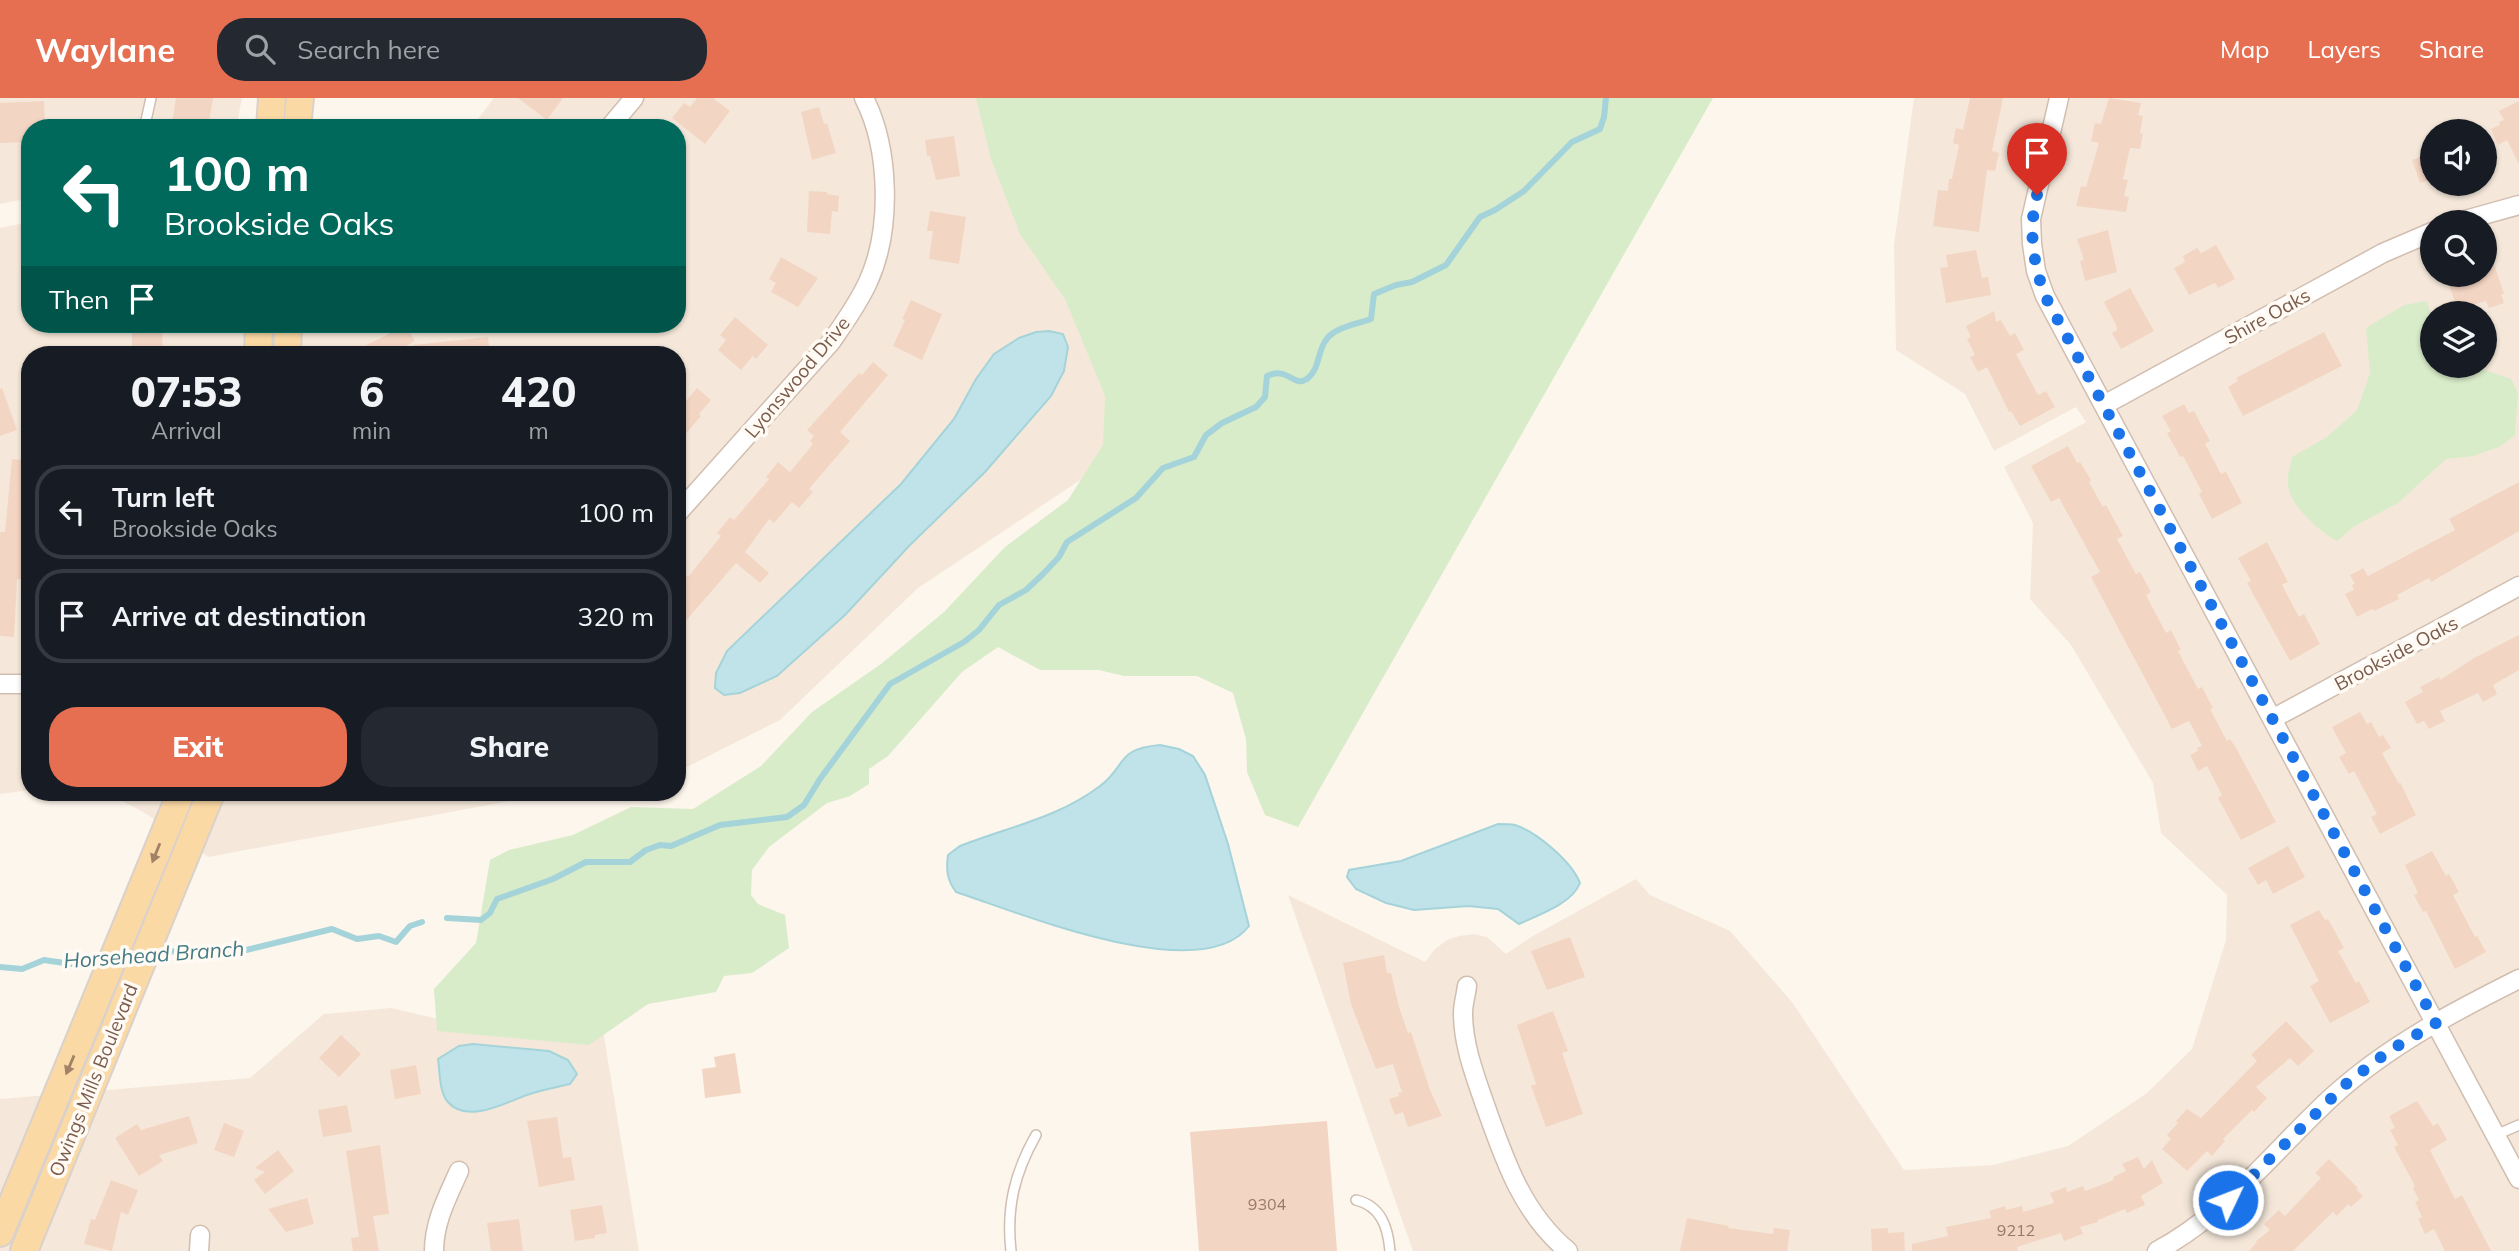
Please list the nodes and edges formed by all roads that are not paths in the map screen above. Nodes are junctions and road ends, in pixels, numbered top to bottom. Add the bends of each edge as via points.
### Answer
1 (151, 98) edge
2 (272, 98) edge
3 (300, 98) edge
4 (634, 98) edge
5 (864, 98) edge
6 (2059, 98) edge
7 (146, 119) edge
8 (271, 119) edge
9 (299, 119) edge
10 (616, 119) edge
11 (2519, 205) edge
12 (2497, 211) edge
13 (2420, 237) edge
14 (2104, 405) junction
15 (686, 500) edge
16 (2519, 586) edge
17 (0, 684) edge
18 (21, 684) edge
19 (2272, 719) junction
20 (178, 801) edge
21 (208, 801) edge
22 (2519, 979) edge
23 (1467, 986) dead end
24 (2436, 1023) junction
25 (2519, 1125) edge
26 (1036, 1135) dead end
27 (2496, 1135) junction
28 (459, 1171) dead end
29 (2519, 1179) edge
30 (1356, 1200) dead end
31 (0, 1233) edge
32 (24, 1251) edge
33 (434, 1251) edge
34 (1011, 1251) edge
35 (1390, 1251) edge
36 (1568, 1251) edge
37 (2157, 1251) edge

1 - 7 lane
2 - 8 main road
3 - 9 main road
4 - 10 street
5 - 15 street, Lyonswood Drive via 880,143 884,179 878,248 869,280 831,342
6 - 14 street via 2031,219 2032,244 2045,296
11 - 12 street
13 - 14 street, Shire Oaks
14 - 19 street
16 - 19 street, Brookside Oaks
17 - 18 street
19 - 24 street
20 -> 31 main road, Owings Mills Boulevard
21 - 32 main road, Owings Mills Boulevard
22 - 24 street
23 - 36 street via 1463,1012 1470,1061 1504,1159 1536,1219
24 - 27 street
24 - 37 street via 2363,1070 2242,1189
25 - 27 lane
26 - 34 lane via 1014,1180
27 - 29 street
28 - 33 street via 440,1213
30 - 35 lane via 1368,1203 1387,1225

